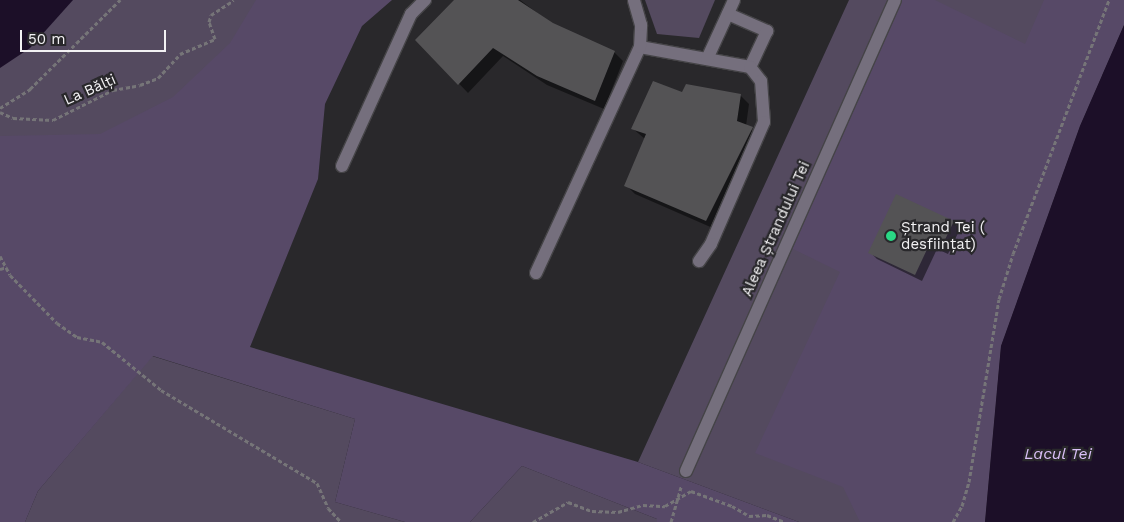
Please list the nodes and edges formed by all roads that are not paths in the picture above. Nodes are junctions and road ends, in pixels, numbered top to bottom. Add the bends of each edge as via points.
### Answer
1 (425, 0) edge
2 (634, 0) edge
3 (734, 0) edge
4 (895, 0) edge
5 (728, 14) junction
6 (640, 47) junction
7 (707, 58) junction
8 (750, 67) junction
9 (342, 166) dead end
10 (700, 261) dead end
11 (536, 273) dead end
12 (686, 471) road end

1 - 9 street via 411,14
2 - 6 street via 641,25
3 - 5 street
4 - 12 street, Aleea Ștrandului Tei
5 - 7 street
5 - 8 street via 767,32
6 - 7 street
6 - 11 street
7 - 8 street
8 - 10 street via 761,81 764,122 711,244

